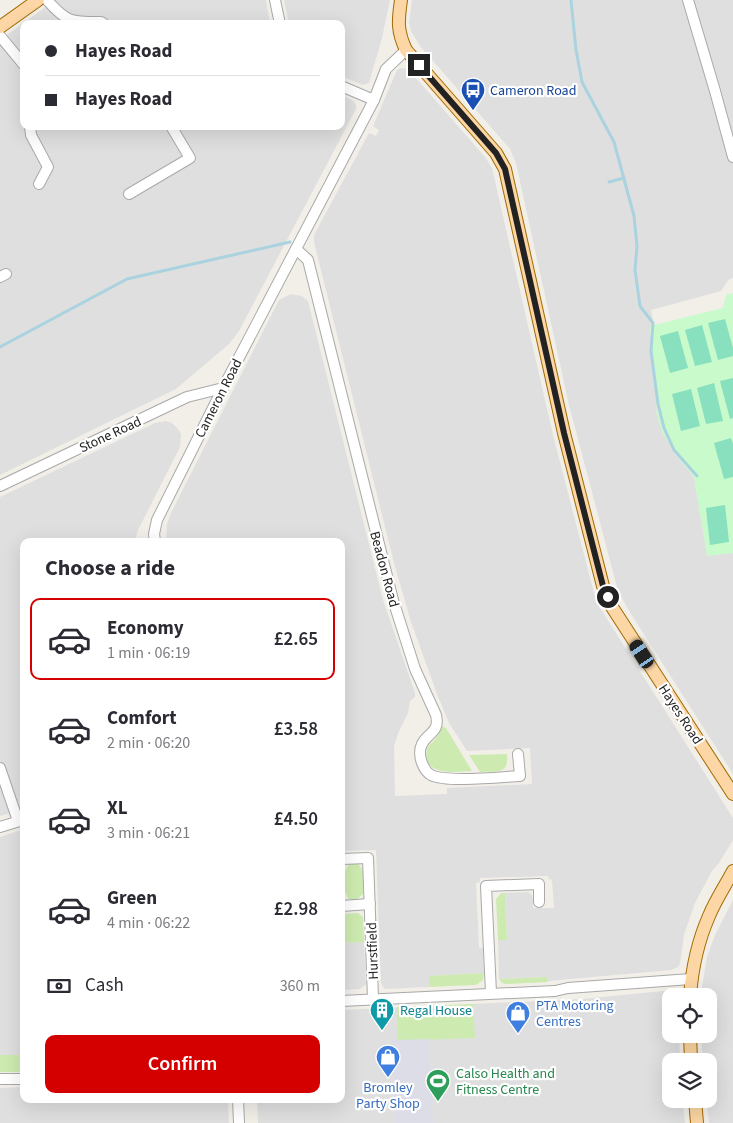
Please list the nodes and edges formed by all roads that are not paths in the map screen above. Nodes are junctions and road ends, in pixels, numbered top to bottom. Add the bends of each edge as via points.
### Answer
1 (38, 0) edge
2 (47, 0) edge
3 (275, 0) edge
4 (401, 0) edge
5 (688, 0) edge
6 (68, 20) edge
7 (279, 20) edge
8 (0, 27) edge
9 (0, 36) edge
10 (406, 50) junction
11 (20, 60) edge
12 (345, 88) edge
13 (374, 100) junction
14 (30, 130) edge
15 (172, 130) edge
16 (733, 157) edge
17 (39, 184) dead end
18 (129, 194) dead end
19 (296, 249) junction
20 (223, 388) junction
21 (0, 486) edge
22 (155, 538) edge
23 (518, 754) dead end
24 (0, 768) edge
25 (733, 794) edge
26 (20, 818) edge
27 (20, 820) edge
28 (0, 827) edge
29 (345, 859) edge
30 (733, 871) edge
31 (540, 902) dead end
32 (370, 904) junction
33 (345, 906) edge
34 (691, 979) junction
35 (690, 988) edge
36 (491, 993) junction
37 (373, 999) junction
38 (345, 1001) edge
39 (0, 1079) edge
40 (20, 1079) edge
41 (238, 1103) edge
42 (696, 1108) edge
43 (240, 1123) edge
44 (697, 1123) edge

1 - 8 main road
2 - 6 street via 58,14
3 - 7 street
4 - 10 main road, Hayes Road via 398,26
5 - 16 street
9 - 11 street
10 - 13 street, Cameron Road via 386,68
10 - 25 main road, Hayes Road via 496,153 505,169 564,433 603,586 612,608
12 - 13 street
13 - 19 street, Cameron Road
14 - 17 street via 48,167
15 - 18 street via 190,158
19 - 20 street, Cameron Road
19 - 23 street, Beadon Road via 308,260 393,600 415,668 436,715 435,730 422,744 421,760 430,774 440,778 478,779 520,776
20 - 21 street, Stone Road via 187,397
20 - 22 street, Cameron Road via 157,520
24 - 26 street
27 - 28 street
29 - 32 street, Hurstfield via 368,858
30 - 34 main road via 709,916
31 - 36 street via 539,884 486,886
32 - 33 street, Hurstfield
32 - 37 street, Hurstfield
34 - 35 main road
34 - 36 street
36 - 37 street
37 - 38 street
39 - 40 street
41 - 43 street
42 - 44 main road

